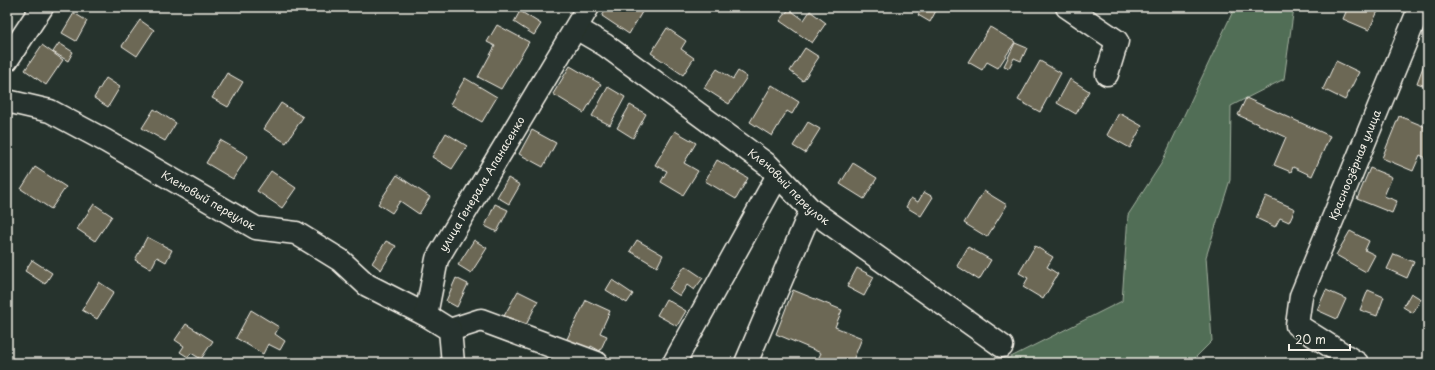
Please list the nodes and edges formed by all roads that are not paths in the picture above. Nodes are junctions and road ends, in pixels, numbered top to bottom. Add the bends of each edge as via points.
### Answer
1 (42, 7) edge
2 (588, 7) edge
3 (1067, 7) edge
4 (1420, 7) edge
5 (576, 28) junction
6 (7, 60) edge
7 (1107, 74) dead end
8 (7, 101) edge
9 (778, 175) junction
10 (811, 210) junction
11 (426, 315) junction
12 (450, 330) junction
13 (1002, 346) dead end
14 (453, 363) edge
15 (597, 363) edge
16 (674, 363) edge
17 (746, 363) edge
18 (1357, 363) edge

1 - 6 street
2 - 5 street, улица Генерала Апанасенко
3 - 7 street via 1117,41
4 - 18 street, Красноозёрная улица via 1301,296 1297,325
5 - 9 street, Кленовый переулок via 605,45
5 - 11 street, улица Генерала Апанасенко via 437,259
8 - 11 street, Кленовый переулок via 50,111 106,140 256,228 296,232 340,260 367,284
9 - 10 street, Кленовый переулок
9 - 16 street
10 - 13 street, Кленовый переулок
10 - 17 street
11 - 12 street
12 - 14 street
12 - 15 street via 481,320

